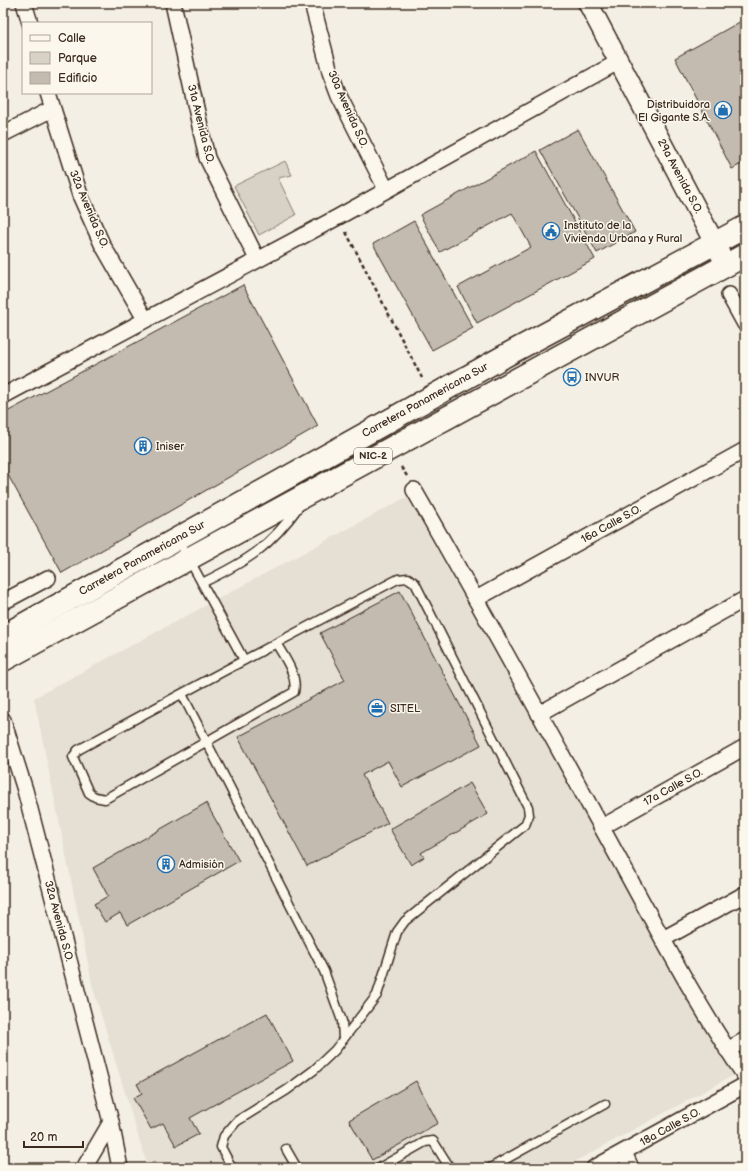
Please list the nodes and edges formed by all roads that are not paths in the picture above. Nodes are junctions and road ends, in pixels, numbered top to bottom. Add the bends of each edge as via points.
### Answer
1 (24, 3) edge
2 (173, 3) edge
3 (312, 3) edge
4 (588, 3) edge
5 (30, 22) edge
6 (618, 62) junction
7 (48, 94) edge
8 (52, 109) junction
9 (3, 134) edge
10 (386, 189) junction
11 (745, 227) edge
12 (715, 244) junction
13 (745, 255) edge
14 (257, 259) junction
15 (726, 265) junction
16 (729, 295) dead end
17 (145, 319) junction
18 (745, 324) edge
19 (3, 396) edge
20 (745, 450) edge
21 (411, 484) road end
22 (309, 492) junction
23 (178, 538) junction
24 (189, 559) junction
25 (48, 578) dead end
26 (202, 583) junction
27 (476, 599) junction
28 (745, 599) edge
29 (3, 602) edge
30 (3, 636) edge
31 (276, 643) junction
32 (3, 660) edge
33 (244, 660) junction
34 (182, 694) junction
35 (539, 714) junction
36 (3, 720) edge
37 (206, 742) junction
38 (745, 746) edge
39 (602, 827) junction
40 (745, 894) edge
41 (663, 939) junction
42 (343, 1039) junction
43 (745, 1040) edge
44 (727, 1050) junction
45 (745, 1076) edge
46 (745, 1085) edge
47 (606, 1104) dead end
48 (111, 1122) junction
49 (286, 1149) dead end
50 (624, 1152) junction
51 (84, 1168) edge
52 (120, 1168) edge
53 (232, 1168) edge
54 (297, 1168) edge
55 (379, 1168) edge
56 (450, 1168) edge
57 (490, 1168) edge
58 (594, 1168) edge
59 (630, 1168) edge

1 - 5 street
2 - 14 street, 31a Avenida S.O. via 208,158
3 - 10 street, 30a Avenida S.O. via 330,72
4 - 6 street, 29a Avenida S.O.
6 - 10 street
6 - 12 street, 29a Avenida S.O.
7 - 8 street, 32a Avenida S.O.
8 - 9 street
8 - 17 street, 32a Avenida S.O. via 80,195 96,230
10 - 14 street
11 - 12 highway, Carretera Panamericana Sur / NIC-2
12 - 15 street, 29a Avenida S.O.
12 - 23 highway, Carretera Panamericana Sur / NIC-2 via 432,396
13 - 15 highway, Carretera Panamericana Sur / NIC-2
14 - 17 street
15 - 22 highway, Carretera Panamericana Sur / NIC-2
16 - 18 street
17 - 19 street
20 - 27 street, 16a Calle S.O.
21 - 27 street
22 - 24 highway, Carretera Panamericana Sur / NIC-2
22 - 26 lane via 283,529 262,550
23 - 24 lane
23 - 30 highway, Carretera Panamericana Sur / NIC-2
24 - 26 lane
24 - 32 highway, Carretera Panamericana Sur / NIC-2
25 - 29 street
26 - 33 lane
27 - 35 street
28 - 35 street
31 - 33 lane
31 - 37 lane via 293,675 296,685 294,692
31 - 42 lane via 398,579 408,578 415,583 528,807 529,815 525,825 405,922 397,932 377,995
33 - 34 lane
34 - 37 lane
34 - 37 lane via 78,750 73,757 89,793 104,798
35 - 39 street
36 - 48 street, 32a Avenida S.O. via 25,790
37 - 42 lane via 324,971 342,1022
38 - 39 street, 17a Calle S.O.
39 - 41 street
40 - 41 street
41 - 44 street
42 - 53 lane via 314,1070 237,1121 224,1136 221,1147
43 - 44 street
44 - 45 street
46 - 50 street, 18a Calle S.O.
47 - 57 lane
48 - 51 street
48 - 52 street, 32a Avenida S.O.
49 - 54 lane
50 - 58 street, 18a Calle S.O.
50 - 59 street
55 - 56 lane via 425,1142 433,1141

